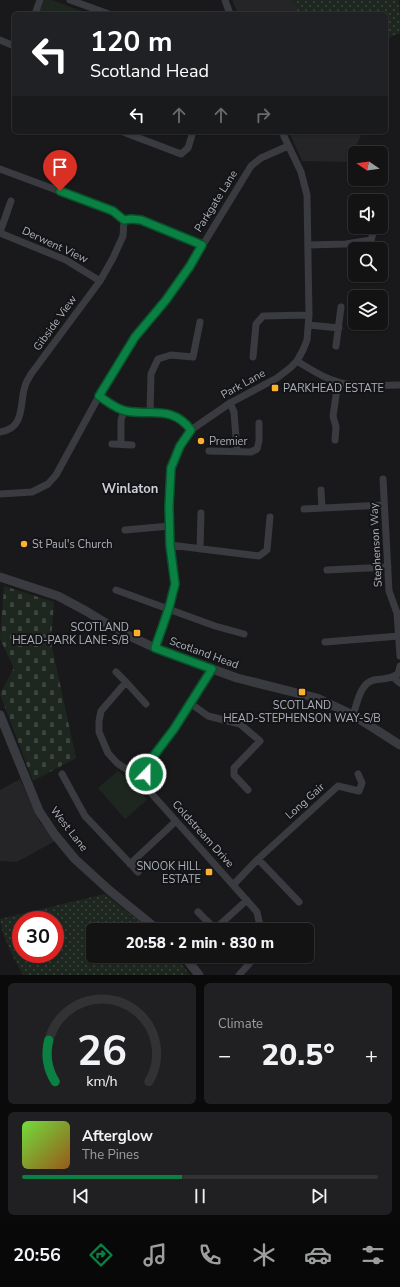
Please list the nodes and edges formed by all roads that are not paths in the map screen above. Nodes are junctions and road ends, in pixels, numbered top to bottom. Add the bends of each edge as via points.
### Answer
1 (40, 0) edge
2 (70, 0) edge
3 (225, 0) edge
4 (36, 12) edge
5 (95, 12) edge
6 (229, 12) edge
7 (0, 40) edge
8 (12, 45) edge
9 (128, 134) edge
10 (192, 134) edge
11 (283, 134) edge
12 (288, 146) junction
13 (0, 169) edge
14 (11, 201) dead end
15 (124, 220) junction
16 (0, 232) edge
17 (373, 234) edge
18 (202, 245) junction
19 (308, 245) junction
20 (100, 281) junction
21 (341, 307) dead end
22 (309, 315) junction
23 (200, 322) dead end
24 (309, 325) junction
25 (339, 328) junction
26 (336, 346) dead end
27 (253, 357) dead end
28 (296, 361) junction
29 (338, 382) junction
30 (400, 385) edge
31 (99, 396) junction
32 (230, 403) junction
33 (124, 411) junction
34 (150, 413) junction
35 (259, 423) dead end
36 (191, 430) junction
37 (0, 432) edge
38 (335, 440) dead end
39 (112, 444) dead end
40 (121, 444) junction
41 (132, 445) dead end
42 (209, 451) dead end
43 (237, 451) junction
44 (383, 479) dead end
45 (321, 490) dead end
46 (0, 494) edge
47 (384, 505) junction
48 (322, 508) junction
49 (304, 510) dead end
50 (201, 513) dead end
51 (270, 517) dead end
52 (170, 526) junction
53 (125, 530) dead end
54 (170, 545) junction
55 (200, 549) junction
56 (388, 566) junction
57 (326, 570) dead end
58 (0, 577) edge
59 (116, 590) dead end
60 (169, 608) junction
61 (244, 634) dead end
62 (399, 636) junction
63 (325, 642) dead end
64 (155, 648) junction
65 (400, 656) edge
66 (400, 666) edge
67 (212, 669) junction
68 (116, 672) dead end
69 (393, 678) junction
70 (126, 682) junction
71 (400, 683) edge
72 (146, 704) dead end
73 (190, 704) junction
74 (0, 714) edge
75 (353, 714) junction
76 (400, 746) edge
77 (62, 774) dead end
78 (146, 774) junction
79 (358, 774) dead end
80 (248, 790) dead end
81 (176, 821) junction
82 (258, 859) junction
83 (130, 864) junction
84 (138, 872) dead end
85 (234, 884) junction
86 (247, 900) junction
87 (299, 902) dead end
88 (198, 912) dead end
89 (149, 923) edge
90 (259, 923) edge
91 (190, 963) edge
92 (250, 963) edge
93 (199, 975) edge
94 (239, 975) edge

1 - 4 street
2 - 5 street
3 - 6 street
7 - 8 street
9 - 10 street via 181,154 188,148
11 - 12 street, Park Lane
12 - 18 street, Parkgate Lane via 261,158 251,166
12 - 19 street, Park Lane via 301,172 306,195
13 - 15 street via 113,211
14 - 16 street, Derwent View
15 - 18 street via 141,220
15 - 20 street, Gibside View via 123,236
16 - 20 street, Derwent View via 66,260
17 - 19 street via 371,240 346,244
18 - 31 street, Parkgate Lane via 166,300 135,337
19 - 22 street, Park Lane
20 - 37 street, Gibside View via 31,374 25,386 20,417 14,426
21 - 25 street
22 - 24 street, Park Lane
22 - 27 street via 263,316 256,324
23 - 34 street via 193,357 171,355 158,359 151,374
24 - 25 street
24 - 28 street, Park Lane via 305,345
25 - 26 street
28 - 29 street
28 - 32 street, Park Lane via 277,378
29 - 30 street via 350,385
29 - 38 street via 332,416 336,427
31 - 33 street
31 - 46 street, Parkgate Lane via 56,475 48,484 32,492
32 - 36 street, Park Lane
32 - 43 street via 234,412
33 - 34 street
33 - 40 street via 121,420
34 - 36 street via 174,415 185,421
35 - 43 street via 257,449 251,452
36 - 52 street, Park Lane via 180,446 171,468
39 - 40 street
40 - 41 street
42 - 43 street
44 - 47 street, Stephenson Way
45 - 48 street
47 - 48 street
47 - 56 street, Stephenson Way
48 - 49 street
50 - 55 street
51 - 55 street via 267,550 259,556
52 - 53 street
52 - 54 street, Park Lane
54 - 55 street
54 - 60 street, Park Lane via 175,584
56 - 57 street
56 - 62 street, Stephenson Way via 389,591 397,613
58 - 64 street, Scotland Head via 58,596 119,631
59 - 60 street
60 - 61 street
60 - 64 street, Park Lane
62 - 63 street
62 - 65 street, Stephenson Way
64 - 67 street, Scotland Head
66 - 69 street via 398,674
67 - 73 street
67 - 75 street, Scotland Head via 237,678 317,698
68 - 70 street
69 - 71 street
69 - 75 street via 372,680 363,687
70 - 72 street
70 - 78 street via 101,711 100,732 108,753 117,763 129,771
73 - 78 street via 149,762
73 - 80 street via 208,716 240,724 260,741 234,768 234,775
74 - 89 street, West Lane via 39,811 55,835 80,864
75 - 76 street, Scotland Head
77 - 83 street via 85,816
78 - 81 street, Coldstream Drive via 151,792
79 - 82 street, Long Gair via 362,783 359,791 338,786
81 - 83 street
81 - 85 street, Coldstream Drive
82 - 85 street, Long Gair
82 - 87 street
83 - 84 street
85 - 86 street, Coldstream Drive
86 - 88 street via 215,929
86 - 90 street, Coldstream Drive via 257,912
91 - 93 street
92 - 94 street

